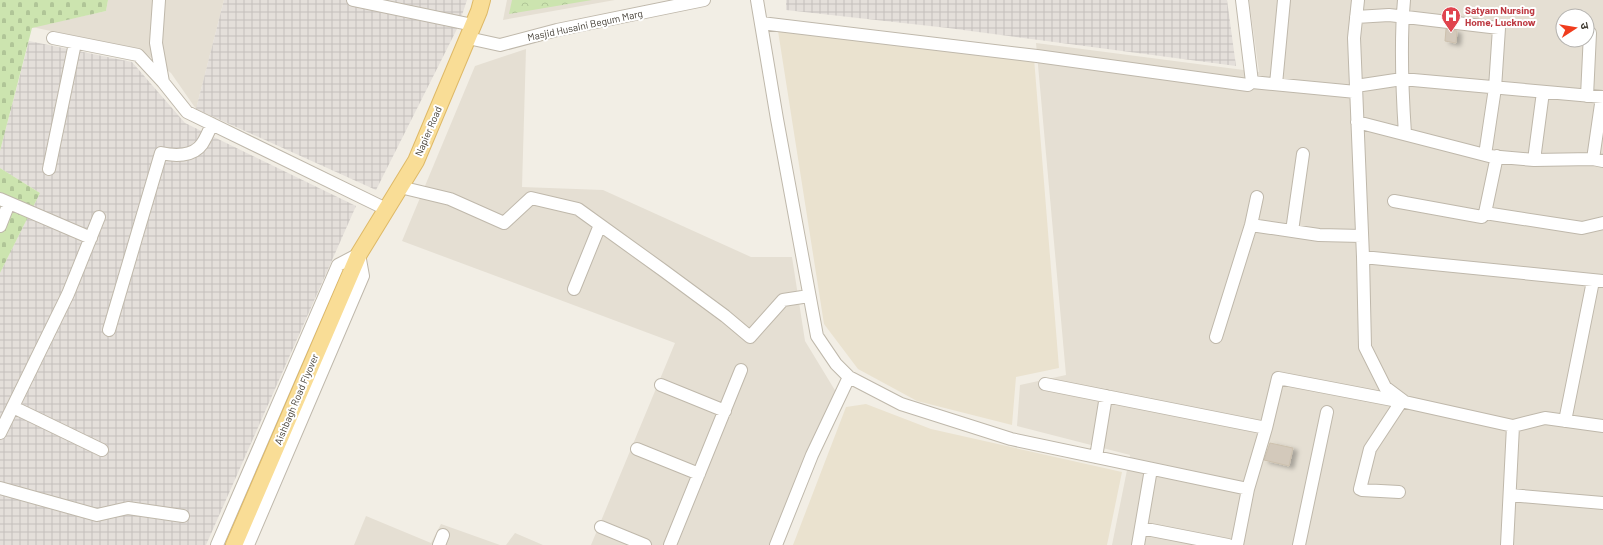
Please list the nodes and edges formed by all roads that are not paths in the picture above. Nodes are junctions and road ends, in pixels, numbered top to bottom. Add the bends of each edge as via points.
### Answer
1 (159, 0) edge
2 (353, 0) edge
3 (482, 0) edge
4 (704, 0) edge
5 (757, 0) edge
6 (1242, 0) edge
7 (1284, 0) edge
8 (1358, 0) edge
9 (1404, 0) edge
10 (1356, 17) junction
11 (1403, 17) junction
12 (761, 23) junction
13 (470, 31) junction
14 (52, 38) dead end
15 (75, 43) junction
16 (1589, 48) edge
17 (1402, 79) junction
18 (163, 82) junction
19 (1252, 82) junction
20 (1276, 84) junction
21 (1495, 88) junction
22 (1356, 89) junction
23 (1543, 92) junction
24 (1587, 96) junction
25 (1603, 97) edge
26 (1357, 122) junction
27 (212, 124) junction
28 (1405, 134) junction
29 (1303, 154) dead end
30 (1485, 154) junction
31 (1498, 156) junction
32 (1534, 160) junction
33 (1598, 160) edge
34 (49, 169) dead end
35 (400, 187) junction
36 (1257, 197) dead end
37 (5, 201) edge
38 (1394, 201) dead end
39 (386, 209) junction
40 (1485, 213) junction
41 (99, 217) dead end
42 (1603, 223) edge
43 (600, 225) junction
44 (1251, 225) junction
45 (0, 226) edge
46 (1292, 231) junction
47 (1362, 236) junction
48 (91, 238) junction
49 (359, 254) junction
50 (1363, 257) junction
51 (1598, 281) edge
52 (574, 289) dead end
53 (809, 296) junction
54 (109, 330) dead end
55 (1216, 337) dead end
56 (741, 370) dead end
57 (849, 377) junction
58 (1044, 384) dead end
59 (661, 385) dead end
60 (1106, 396) junction
61 (1403, 402) junction
62 (13, 407) junction
63 (724, 411) junction
64 (1327, 412) dead end
65 (1565, 421) junction
66 (1514, 426) junction
67 (1603, 426) edge
68 (1266, 428) junction
69 (0, 433) edge
70 (637, 449) dead end
71 (102, 450) dead end
72 (1096, 457) junction
73 (1151, 469) junction
74 (699, 474) junction
75 (0, 488) edge
76 (1248, 489) junction
77 (1398, 492) dead end
78 (1510, 495) junction
79 (1603, 503) edge
80 (184, 516) dead end
81 (601, 527) dead end
82 (1141, 528) junction
83 (1176, 540) edge
84 (217, 545) edge
85 (234, 545) edge
86 (248, 545) edge
87 (645, 545) edge
88 (670, 545) edge
89 (776, 545) edge
90 (1138, 545) edge
91 (1228, 545) edge
92 (1236, 545) edge
93 (1299, 545) edge
94 (1507, 545) edge

1 - 18 street via 156,43
2 - 13 street, Masjid Husaini Begum Marg
3 - 13 main road, Napier Road
4 - 13 street, Masjid Husaini Begum Marg via 558,30 500,45
5 - 12 street
6 - 19 street
7 - 20 street
8 - 10 street
9 - 11 street
10 - 11 street
10 - 22 street
11 - 17 street
11 - 21 street via 1499,28
12 - 19 street via 1037,56 1248,86
12 - 53 street
13 - 35 main road, Napier Road via 416,161
14 - 15 street
15 - 18 street via 138,55
15 - 34 street
16 - 24 street
17 - 21 street
17 - 22 street
17 - 28 street
18 - 27 street via 187,112
19 - 20 street
20 - 22 street
21 - 23 street
21 - 30 street
22 - 26 street
23 - 24 street
23 - 32 street
24 - 25 street
25 - 33 street
26 - 28 street
26 - 47 street
27 - 39 street
27 - 54 street via 201,146 188,154 161,153
28 - 30 street
29 - 46 street
30 - 31 street
31 - 32 street
31 - 40 street
32 - 33 street
35 - 39 main road, Napier Road
35 - 43 street via 450,198 504,223 531,198 578,210
36 - 44 street
37 - 45 street
37 - 48 street
38 - 40 street via 1482,217
39 - 49 main road, Napier Road
40 - 42 street via 1582,228
41 - 48 street
43 - 52 street
43 - 53 street via 750,337 783,300
44 - 46 street
44 - 55 street
46 - 47 street via 1319,235
47 - 50 street
48 - 62 street via 68,294
49 - 84 street via 338,265
49 - 85 main road, Aishbagh Road Flyover
49 - 86 street via 363,276
50 - 51 street
50 - 61 street via 1365,347 1385,387
51 - 65 street
53 - 57 street via 816,336
56 - 63 street
57 - 72 street via 901,404 1011,439
57 - 89 street via 812,455
58 - 60 street
59 - 63 street
60 - 68 street
60 - 72 street
61 - 66 street
61 - 68 street via 1278,378
61 - 77 street via 1370,449 1360,488
62 - 69 street
62 - 71 street
63 - 74 street
64 - 93 street
65 - 66 street via 1545,418
65 - 67 street
66 - 78 street
68 - 76 street
70 - 74 street
72 - 73 street
73 - 76 street
73 - 82 street
74 - 88 street
75 - 80 street via 97,515 128,508
76 - 92 street
78 - 79 street
78 - 94 street
81 - 87 street
82 - 83 street
82 - 90 street
83 - 91 street

